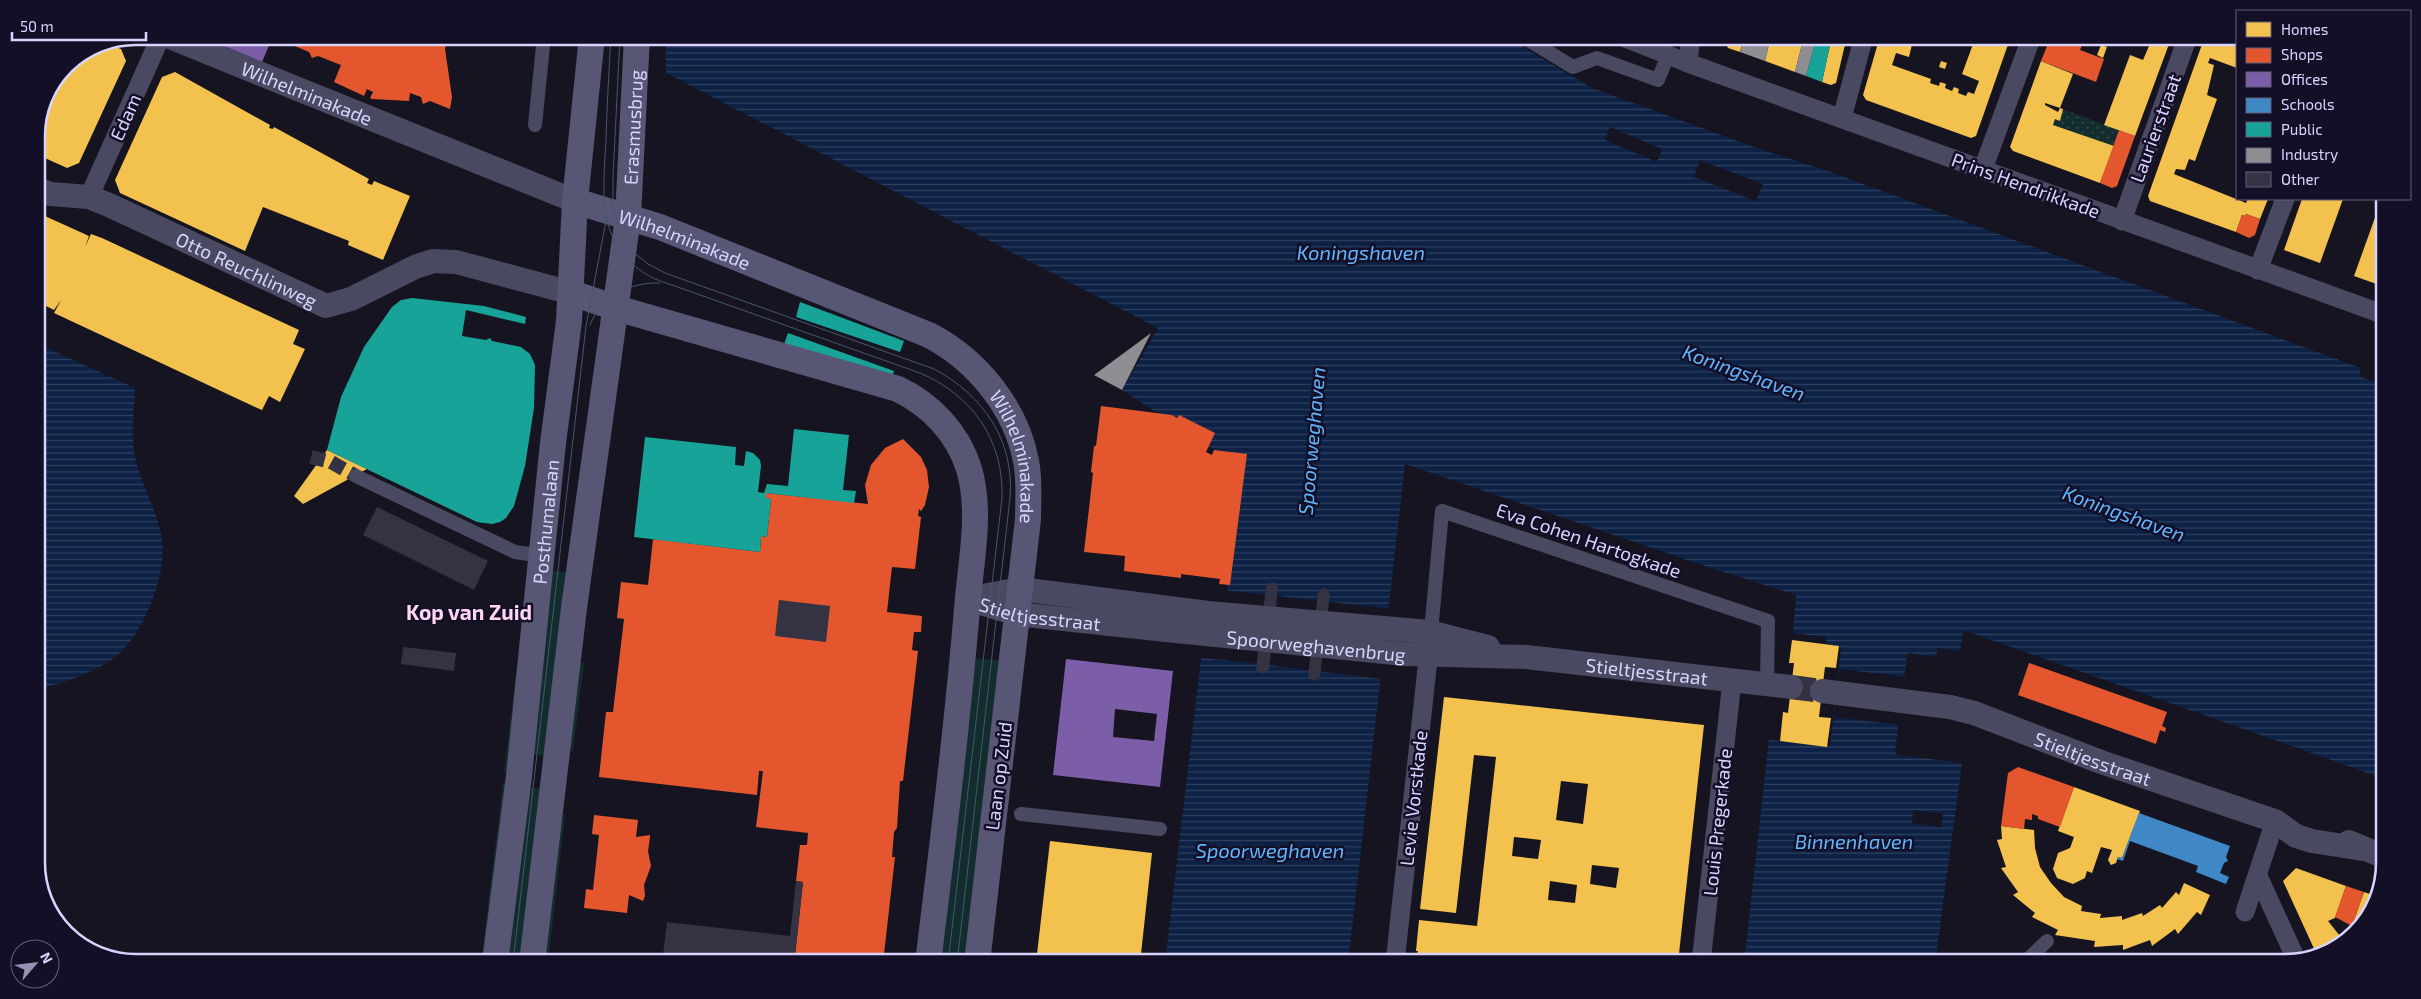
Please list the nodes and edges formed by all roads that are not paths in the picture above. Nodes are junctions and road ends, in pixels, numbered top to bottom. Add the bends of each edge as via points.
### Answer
1 (157, 45) edge
2 (189, 45) edge
3 (543, 45) edge
4 (591, 45) edge
5 (637, 45) edge
6 (1537, 45) edge
7 (1643, 45) edge
8 (1690, 45) edge
9 (1862, 45) edge
10 (2029, 45) edge
11 (2185, 45) edge
12 (1668, 55) junction
13 (1688, 63) junction
14 (1842, 118) junction
15 (534, 125) dead end
16 (1983, 169) junction
17 (45, 192) edge
18 (89, 197) junction
19 (2285, 200) edge
20 (575, 202) junction
21 (628, 217) junction
22 (2122, 220) junction
23 (2258, 270) junction
24 (572, 293) junction
25 (616, 308) junction
26 (2376, 312) edge
27 (356, 476) tunnel mouth
28 (543, 556) junction
29 (968, 599) junction
30 (1018, 602) junction
31 (1207, 624) junction
32 (1430, 636) junction
33 (1732, 681) junction
34 (1767, 684) junction
35 (1791, 687) tunnel mouth
36 (1830, 692) tunnel mouth
37 (1021, 814) dead end
38 (2275, 821) junction
39 (1160, 829) dead end
40 (2374, 853) edge
41 (2258, 876) junction
42 (2245, 912) dead end
43 (2047, 941) dead end
44 (2293, 953) edge
45 (496, 954) edge
46 (533, 954) edge
47 (929, 954) edge
48 (978, 954) edge
49 (1396, 954) edge
50 (1702, 954) edge
51 (2033, 954) edge

1 - 18 street, Edam
2 - 20 street, Wilhelminakade
3 - 15 street
4 - 20 main road
5 - 21 main road, Erasmusbrug
6 - 12 street via 1573,67 1598,58 1658,80
7 - 12 street, Prins Hendrikkade
8 - 13 street
9 - 14 street
10 - 16 street
11 - 22 street, Laurierstraat
12 - 13 street, Prins Hendrikkade
13 - 14 street, Prins Hendrikkade
14 - 16 street, Prins Hendrikkade
16 - 22 street, Prins Hendrikkade
17 - 18 street, Otto Reuchlinweg
18 - 24 street, Otto Reuchlinweg via 326,306 351,299 433,261 456,262
19 - 23 street
20 - 21 main road, Wilhelminakade
20 - 24 main road, Posthumalaan
21 - 25 main road, Posthumalaan
21 - 30 main road, Wilhelminakade via 907,325 938,340 973,367 1012,419 1020,435 1026,463 1028,518
22 - 23 street, Prins Hendrikkade
23 - 26 street, Prins Hendrikkade
24 - 25 main road, Wilhelminakade
24 - 28 main road, Posthumalaan
25 - 29 main road, Wilhelminakade via 898,389 928,408 958,444 972,479 973,528
25 - 46 main road, Posthumalaan via 574,608
27 - 28 street via 515,552
28 - 45 main road, Posthumalaan
29 - 30 street, Stieltjesstraat
29 - 47 main road via 965,652
30 - 31 street, Stieltjesstraat
30 - 48 main road, Laan op Zuid
31 - 32 street, Spoorweghavenbrug via 1406,630
31 - 32 street, Spoorweghavenbrug via 1404,654
32 - 33 street, Stieltjesstraat via 1526,657
32 - 34 street, Eva Cohen Hartogkade via 1442,511 1768,621
32 - 49 street, Levie Vorstkade
33 - 34 street, Stieltjesstraat
33 - 50 street, Louis Pregerkade
34 - 35 street, Stieltjesstraat
36 - 38 street, Stieltjesstraat via 1974,713 2101,762
37 - 39 street
38 - 40 street, Stieltjesstraat via 2296,836
38 - 41 street
41 - 42 street
41 - 44 street
43 - 51 street

